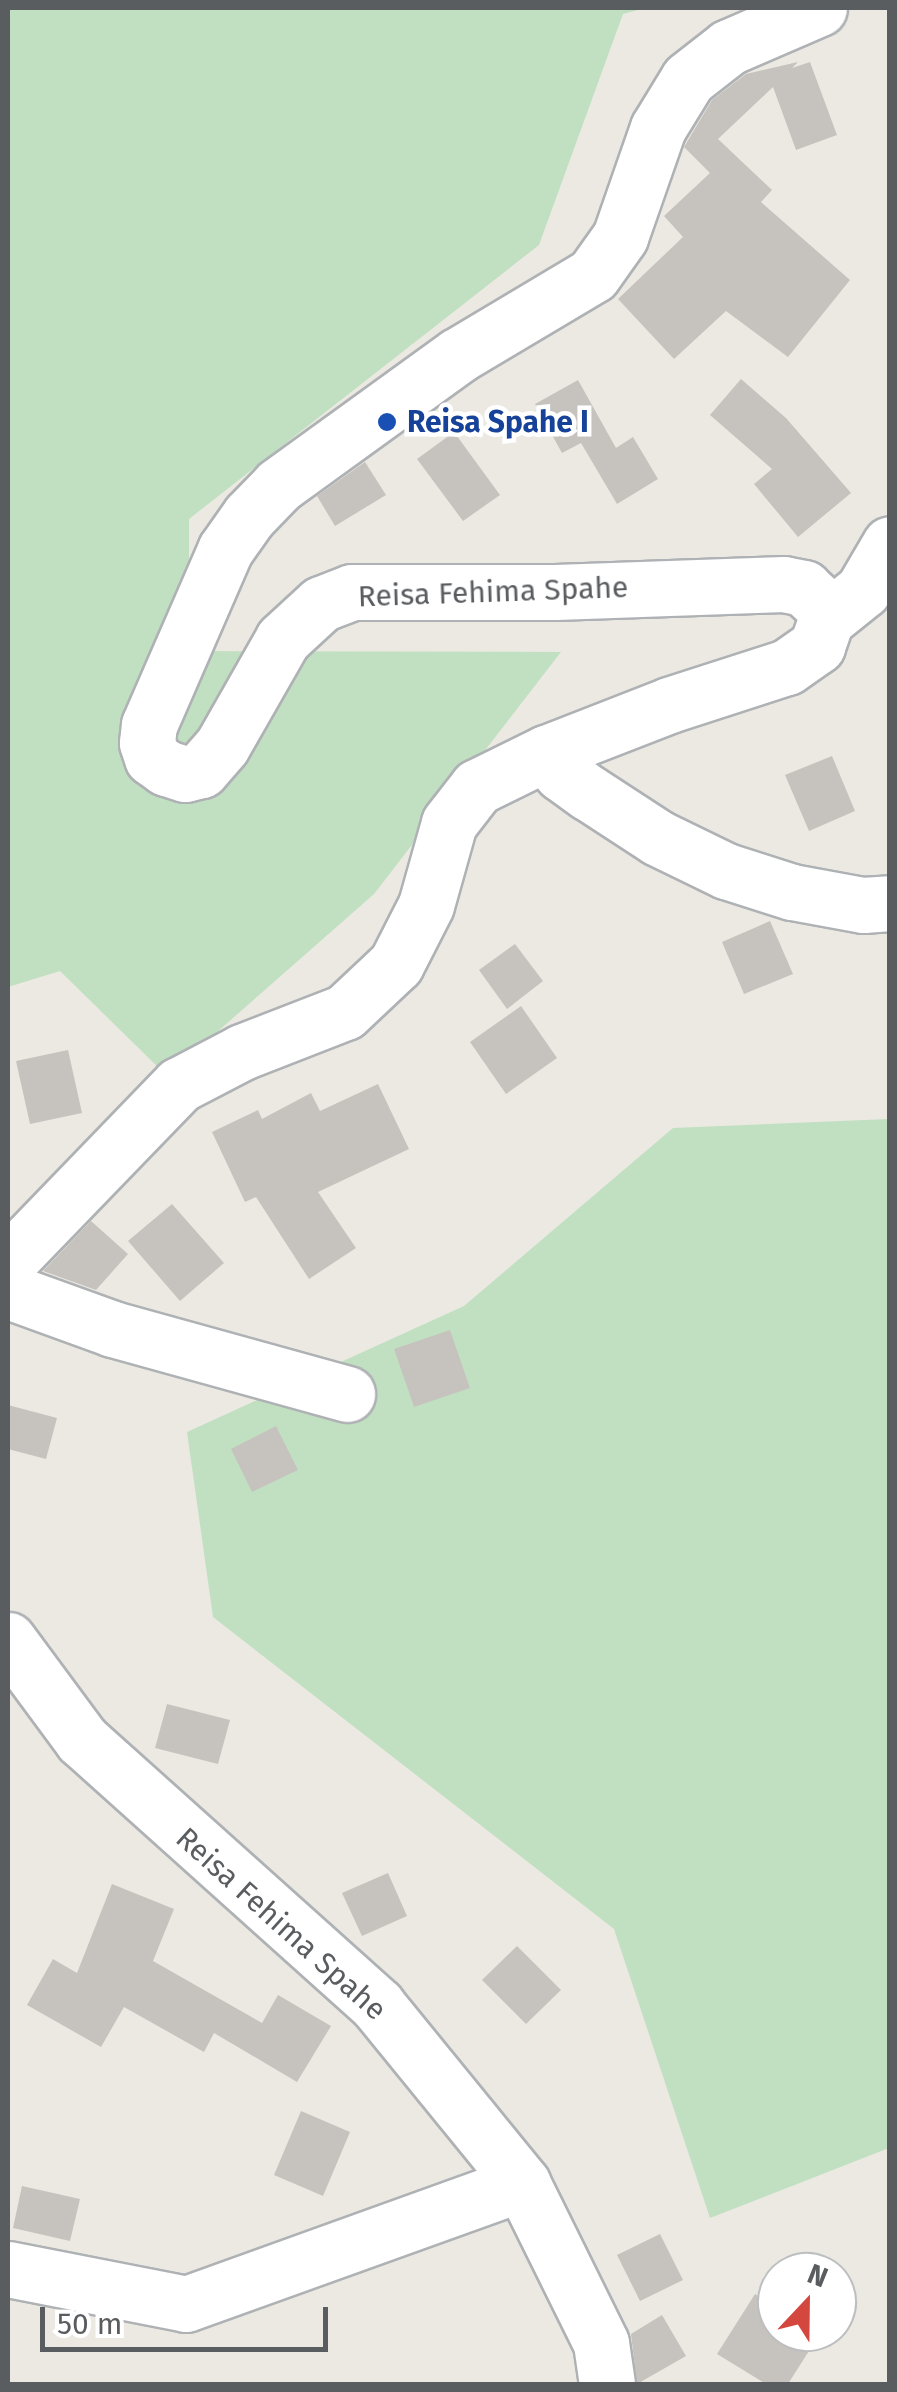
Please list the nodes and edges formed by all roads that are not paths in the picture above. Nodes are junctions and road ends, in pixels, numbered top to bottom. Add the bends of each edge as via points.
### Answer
1 (819, 8) edge
2 (890, 544) edge
3 (826, 620) junction
4 (546, 753) junction
5 (890, 904) edge
6 (8, 1262) edge
7 (8, 1290) edge
8 (348, 1394) dead end
9 (8, 1640) edge
10 (522, 2183) junction
11 (8, 2269) edge
12 (607, 2384) edge

1 - 3 street, Reisa Fehima Spahe via 729,47 688,79 658,128 620,238 592,275 457,356 248,516 225,550 147,743 152,758 166,768 201,770 222,746 283,639 321,604 352,592 763,582 804,588 816,596
2 - 3 street via 863,590
3 - 4 street via 817,646 787,667
4 - 5 street via 561,773 616,811 726,871 792,892
4 - 6 street via 477,787 449,824 426,905 396,964 371,988 345,1012 179,1085
7 - 8 street via 113,1329
9 - 10 street, Reisa Fehima Spahe via 82,1740 377,2006
10 - 11 street via 186,2304
10 - 12 street, Reisa Fehima Spahe via 601,2343

